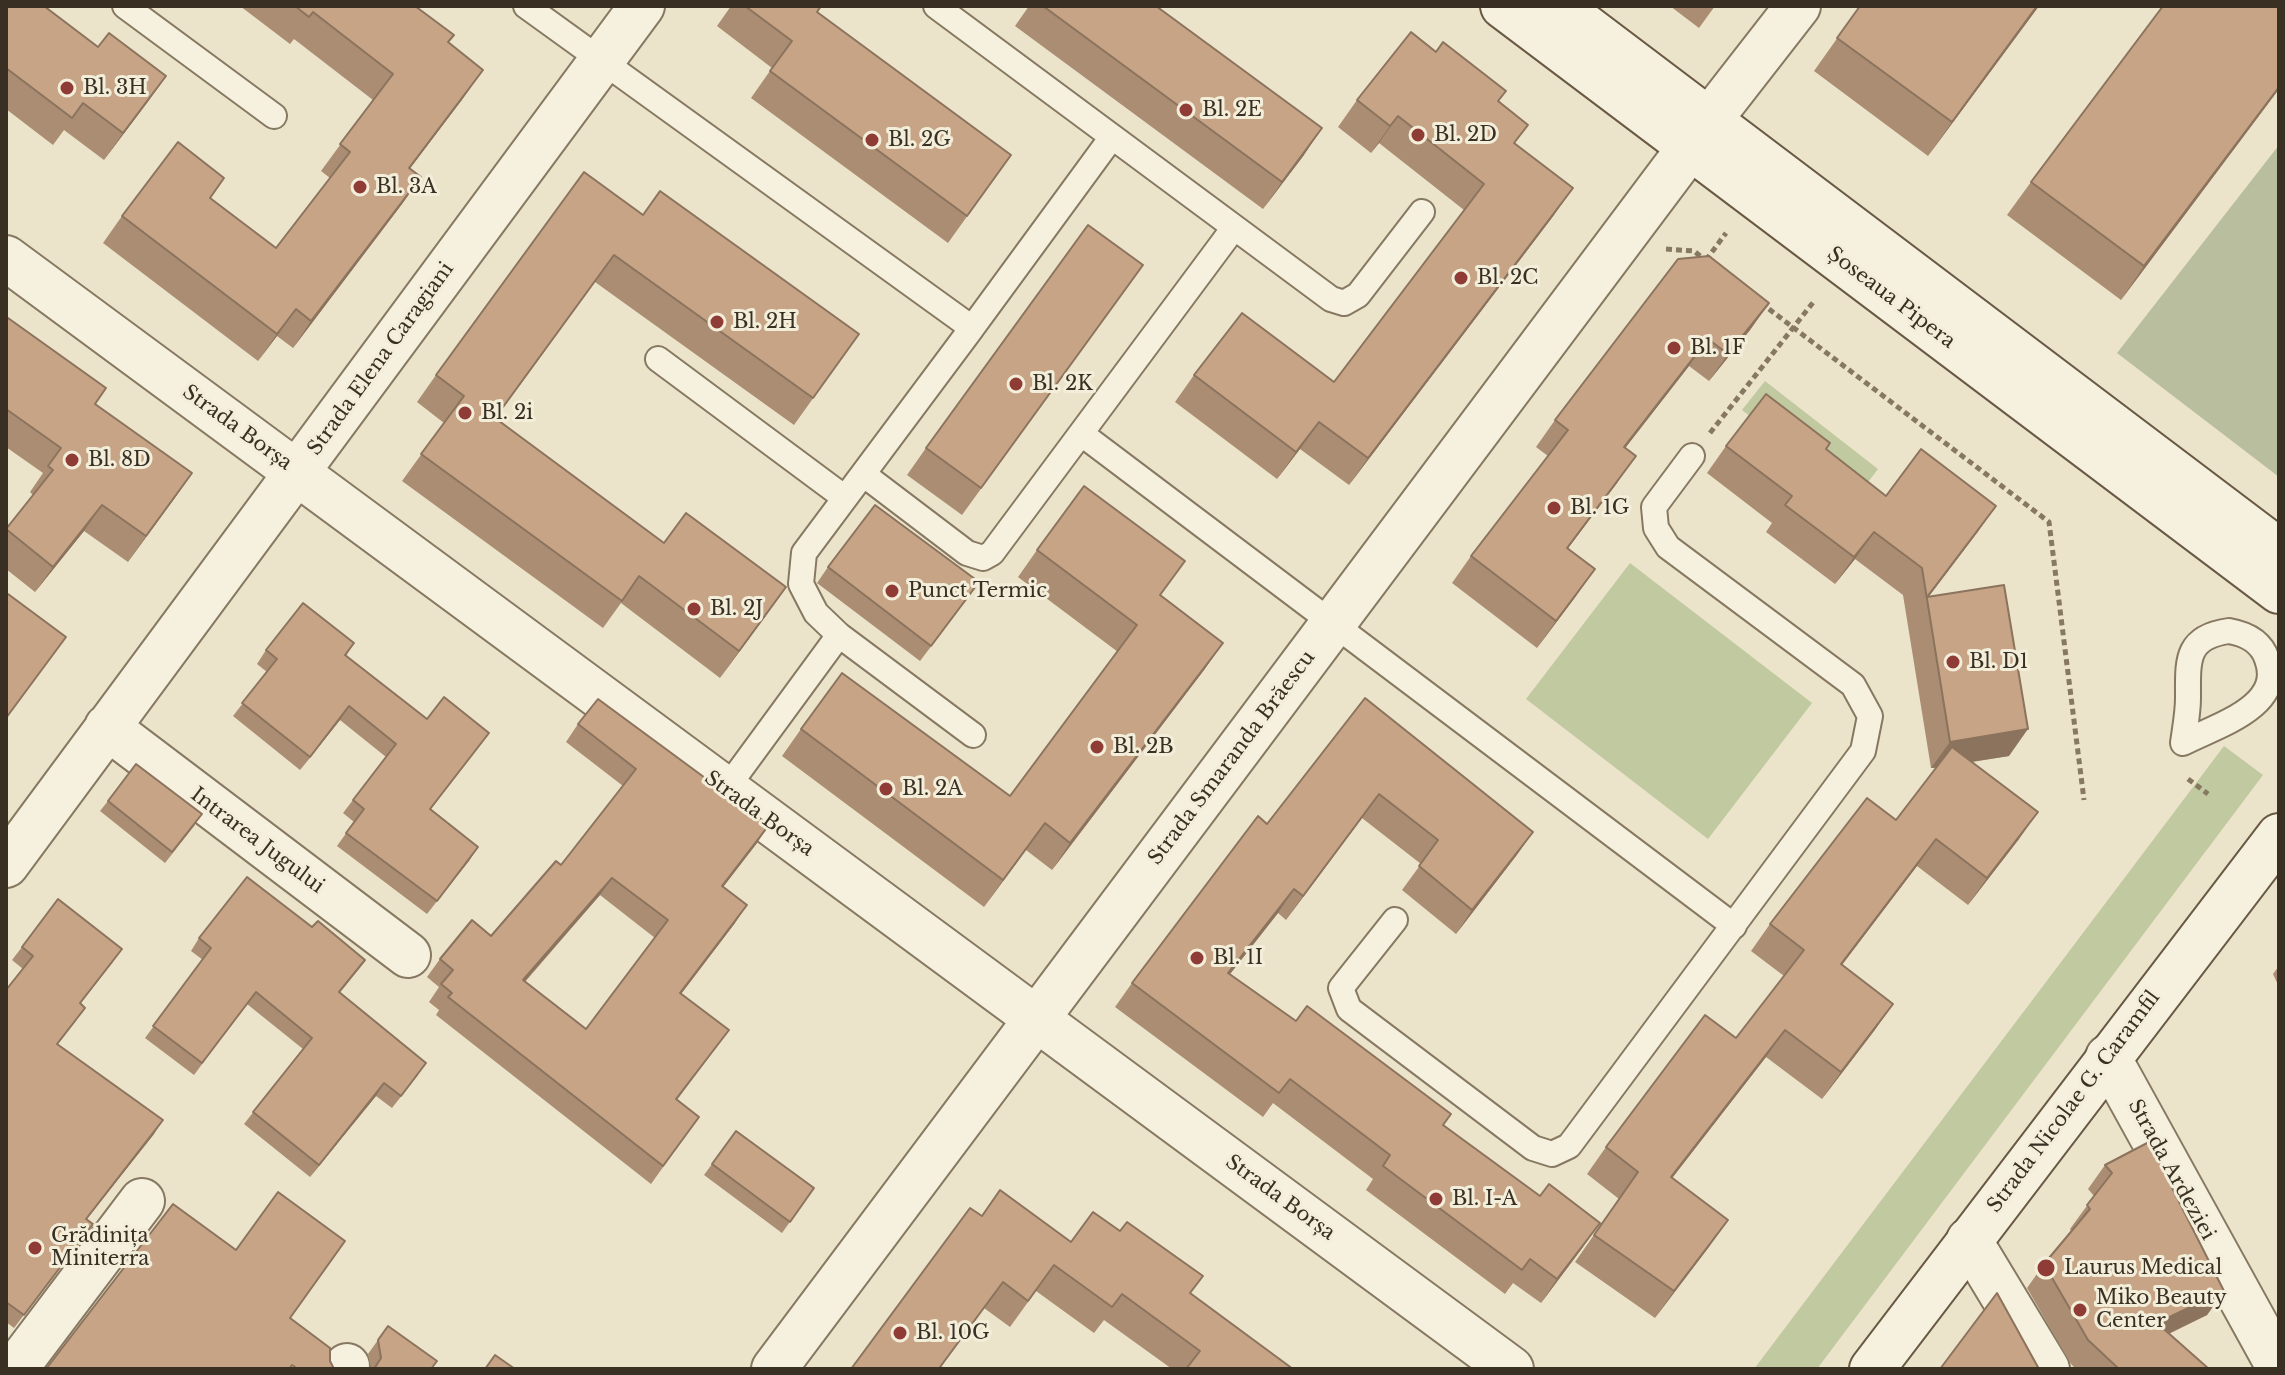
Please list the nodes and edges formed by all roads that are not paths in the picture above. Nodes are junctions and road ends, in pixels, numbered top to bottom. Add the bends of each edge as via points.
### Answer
1 (125, 6) edge
2 (526, 6) edge
3 (642, 6) edge
4 (936, 6) edge
5 (1503, 6) edge
6 (1558, 6) edge
7 (1798, 6) edge
8 (602, 61) junction
9 (274, 116) dead end
10 (1700, 133) junction
11 (1112, 137) junction
12 (1422, 212) dead end
13 (1233, 229) junction
14 (6, 258) edge
15 (972, 328) junction
16 (658, 359) dead end
17 (1083, 435) junction
18 (1692, 456) road end
19 (297, 472) junction
20 (863, 474) junction
21 (845, 498) junction
22 (2279, 551) edge
23 (2279, 591) edge
24 (1333, 624) junction
25 (839, 635) junction
26 (107, 727) junction
27 (973, 735) dead end
28 (2183, 743) joint
29 (726, 789) junction
30 (2277, 845) edge
31 (6, 865) edge
32 (1395, 920) dead end
33 (1734, 926) junction
34 (408, 955) dead end
35 (1036, 1019) junction
36 (2108, 1057) junction
37 (142, 1201) dead end
38 (1969, 1240) junction
39 (2279, 1367) edge
40 (15, 1369) edge
41 (774, 1369) edge
42 (1511, 1369) edge
43 (1872, 1369) edge
44 (2047, 1369) edge

1 - 9 lane
2 - 8 lane
3 - 8 street, Strada Elena Caragiani
4 - 11 lane
5 - 10 street, Șoseaua Pipera
6 - 10 street, Șoseaua Pipera
7 - 10 street, Strada Smaranda Brăescu
8 - 15 lane
8 - 19 street, Strada Elena Caragiani
10 - 22 street, Șoseaua Pipera
10 - 23 street, Șoseaua Pipera
10 - 24 street, Strada Smaranda Brăescu
11 - 13 lane
11 - 15 lane
12 - 13 lane via 1358,295 1344,303
13 - 17 lane
14 - 19 street, Strada Borșa
15 - 20 lane
16 - 21 lane
17 - 20 lane via 983,558 967,553
17 - 24 lane
18 - 33 lane via 1654,507 1656,528 1668,547 1853,685 1870,716 1863,751
19 - 26 street, Strada Elena Caragiani
19 - 29 street, Strada Borșa
20 - 21 lane
21 - 25 lane via 804,553 801,584 816,613
24 - 33 lane
24 - 35 street, Strada Smaranda Brăescu
25 - 27 lane
25 - 29 lane
26 - 31 street, Strada Elena Caragiani
26 - 34 street, Intrarea Jugului
28 - 28 lane via 2261,699 2270,674 2268,660 2253,639 2229,631 2214,633 2192,650 2186,664
29 - 35 street, Strada Borșa
30 - 36 street, Strada Nicolae G. Caramfil
32 - 33 lane via 1341,988 1349,1009 1533,1148 1552,1154 1569,1146
35 - 41 street, Strada Smaranda Brăescu
35 - 42 street, Strada Borșa
36 - 38 street, Strada Nicolae G. Caramfil
36 - 39 street, Strada Ardeziei
37 - 40 street
38 - 43 street, Strada Nicolae G. Caramfil
38 - 44 street

